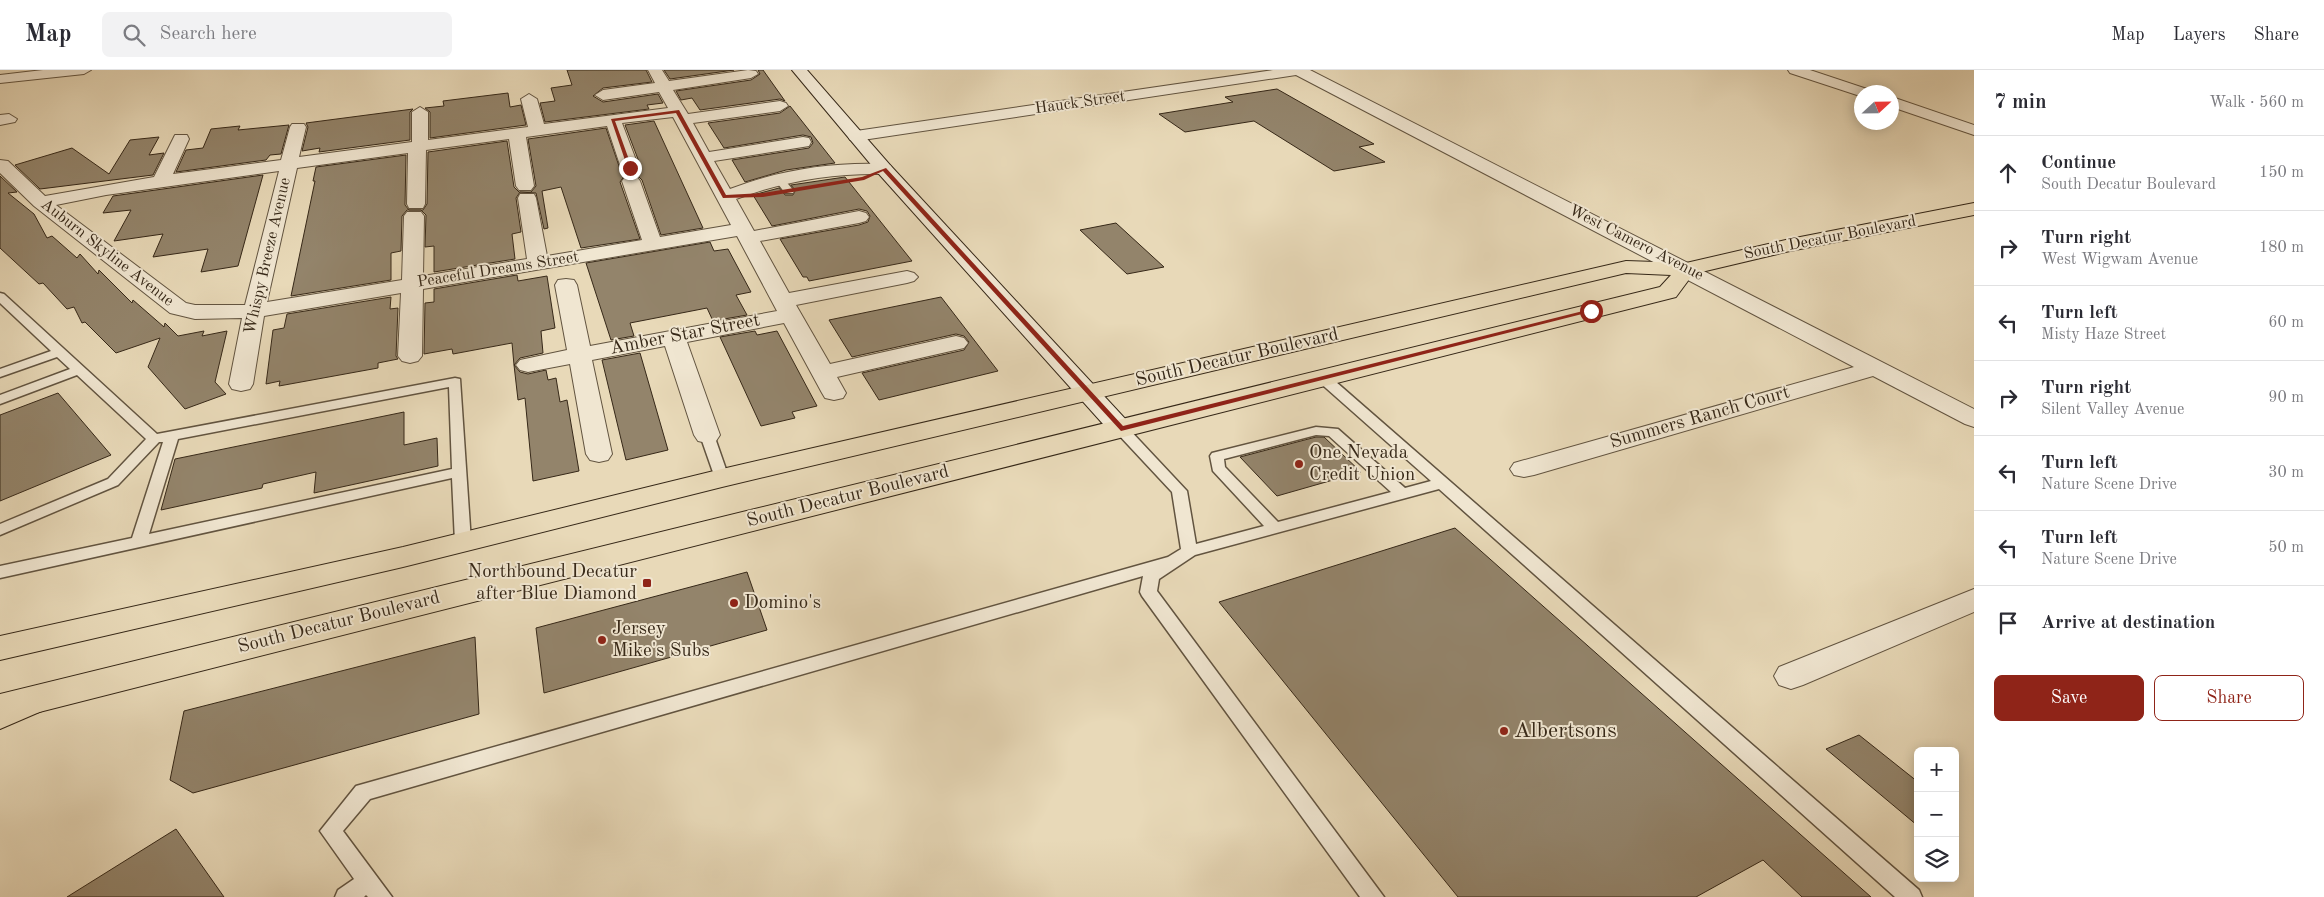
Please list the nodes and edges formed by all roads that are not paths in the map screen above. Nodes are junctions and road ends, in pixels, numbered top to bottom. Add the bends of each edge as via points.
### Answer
1 (84, 70) edge
2 (799, 70) edge
3 (1298, 70) edge
4 (1303, 70) edge
5 (1794, 70) edge
6 (752, 74) dead end
7 (660, 78) edge
8 (0, 79) edge
9 (1854, 89) edge
10 (603, 95) dead end
11 (529, 99) dead end
12 (1899, 104) edge
13 (780, 106) dead end
14 (420, 112) dead end
15 (680, 116) junction
16 (612, 120) junction
17 (298, 127) dead end
18 (1974, 130) edge
19 (537, 131) junction
20 (517, 133) junction
21 (856, 136) junction
22 (181, 139) dead end
23 (803, 142) dead end
24 (418, 147) junction
25 (703, 158) junction
26 (2, 165) dead end
27 (289, 165) junction
28 (884, 169) junction
29 (162, 182) junction
30 (724, 197) junction
31 (41, 202) junction
32 (1974, 209) edge
33 (858, 217) dead end
34 (745, 234) junction
35 (653, 244) junction
36 (538, 263) junction
37 (1686, 269) junction
38 (906, 277) dead end
39 (412, 284) junction
40 (566, 285) dead end
41 (3, 303) edge
42 (786, 308) junction
43 (254, 310) junction
44 (674, 337) junction
45 (956, 343) dead end
46 (59, 352) junction
47 (580, 355) junction
48 (410, 356) dead end
49 (528, 365) dead end
50 (1876, 368) junction
51 (79, 370) junction
52 (0, 373) edge
53 (822, 373) junction
54 (1323, 378) junction
55 (241, 384) dead end
56 (834, 393) dead end
57 (1088, 393) junction
58 (0, 400) edge
59 (1974, 419) edge
60 (1121, 429) junction
61 (172, 435) junction
62 (707, 435) joint
63 (154, 439) junction
64 (599, 454) dead end
65 (1524, 469) dead end
66 (460, 472) junction
67 (722, 478) junction
68 (1442, 483) junction
69 (1403, 494) junction
70 (1275, 528) junction
71 (0, 530) edge
72 (138, 542) junction
73 (463, 542) junction
74 (1181, 556) junction
75 (0, 572) edge
76 (1974, 600) edge
77 (0, 648) edge
78 (1791, 676) dead end
79 (38, 698) junction
80 (0, 708) edge
81 (0, 715) edge
82 (374, 889) edge
83 (346, 897) edge
84 (1373, 897) edge
85 (1911, 897) edge

1 - 8 street
2 - 21 street
3 - 4 street, Hauck Street
3 - 21 street, Hauck Street
3 - 37 street, West Camero Avenue
5 - 9 street
6 - 7 street
7 - 10 street
7 - 15 street
11 - 19 street
12 - 18 street
13 - 15 street
14 - 24 street
15 - 16 street
15 - 25 street
16 - 19 street
16 - 35 street
17 - 27 street, Whispy Breeze Avenue
19 - 20 street
20 - 24 street
20 - 36 street
21 - 28 street
22 - 29 street
23 - 25 street
24 - 27 street
24 - 39 street
25 - 30 street
26 - 31 street, Auburn Skyline Avenue
27 - 29 street
27 - 43 street, Whispy Breeze Avenue
28 - 30 street via 864,179 785,185 763,195
28 - 57 street
29 - 31 street
30 - 34 street
31 - 43 street, Auburn Skyline Avenue via 178,308 195,312
32 - 37 main road, South Decatur Boulevard via 1790,244
33 - 34 street, Peaceful Dreams Street
34 - 35 street, Peaceful Dreams Street
34 - 42 street
35 - 36 street, Peaceful Dreams Street
36 - 39 street, Peaceful Dreams Street
37 - 50 street, West Camero Avenue
37 - 54 main road, South Decatur Boulevard via 1668,292
37 - 57 main road, South Decatur Boulevard via 1626,267
38 - 42 street, Amber Star Street
39 - 43 street, Peaceful Dreams Street
39 - 48 street
40 - 47 street
41 - 46 lane
42 - 44 street, Amber Star Street
42 - 53 street
43 - 55 street, Whispy Breeze Avenue
44 - 47 street, Amber Star Street
44 - 62 street
45 - 53 street
46 - 51 lane
46 - 52 lane
47 - 49 street, Amber Star Street
47 - 64 street
50 - 59 street, West Camero Avenue
50 - 65 street, Summers Ranch Court
51 - 58 lane
51 - 63 lane
53 - 56 street
54 - 60 main road, South Decatur Boulevard
54 - 68 lane
57 - 60 street
57 - 67 main road, South Decatur Boulevard
60 - 74 lane via 1179,491
60 - 79 main road, South Decatur Boulevard
61 - 63 lane
61 - 66 lane via 455,382
61 - 72 lane
62 - 67 lane
63 - 71 lane via 113,482
66 - 72 lane
66 - 73 lane
67 - 73 main road, South Decatur Boulevard
68 - 69 lane
68 - 85 lane
69 - 70 lane
69 - 70 lane via 1333,432 1316,431 1217,456 1218,468
70 - 74 lane
72 - 75 lane
73 - 77 main road, South Decatur Boulevard
74 - 82 lane via 364,792 330,831
74 - 84 lane via 1151,576 1148,592
76 - 78 street
79 - 80 main road, South Decatur Boulevard
79 - 81 main road
82 - 83 lane

